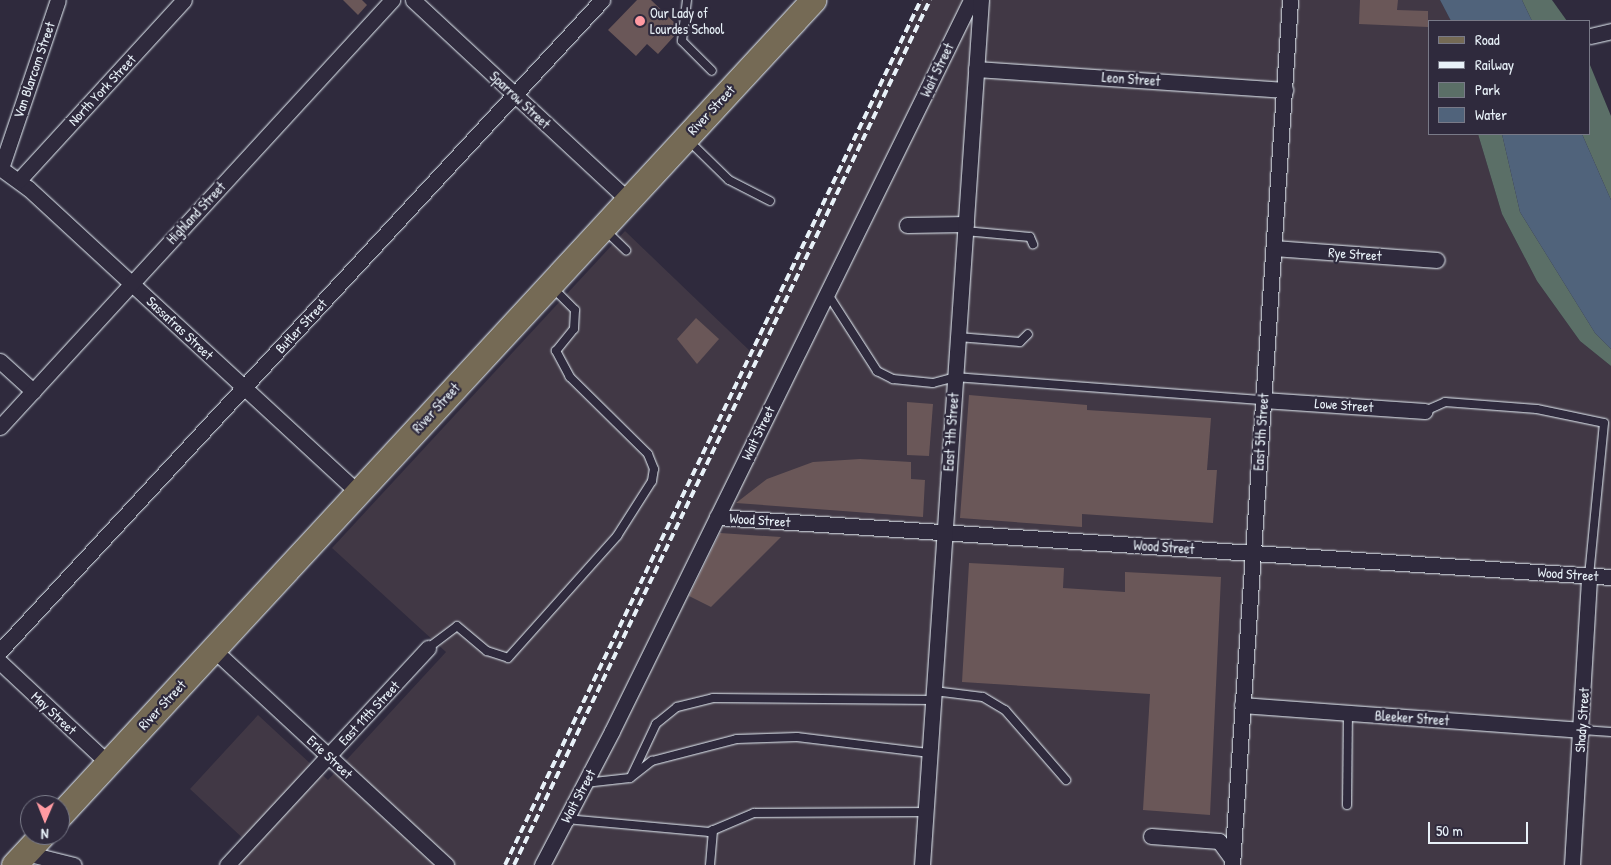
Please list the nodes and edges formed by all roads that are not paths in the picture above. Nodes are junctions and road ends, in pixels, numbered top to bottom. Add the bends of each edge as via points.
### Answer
1 (58, 0) edge
2 (184, 0) edge
3 (392, 0) edge
4 (413, 0) edge
5 (602, 0) edge
6 (687, 0) edge
7 (813, 0) edge
8 (971, 0) edge
9 (981, 0) edge
10 (1290, 0) edge
11 (1611, 31) edge
12 (1591, 36) edge
13 (976, 68) junction
14 (712, 71) dead end
15 (1285, 90) junction
16 (514, 95) junction
17 (685, 138) junction
18 (1, 168) edge
19 (19, 180) junction
20 (628, 200) junction
21 (770, 201) dead end
22 (907, 225) dead end
23 (966, 227) junction
24 (602, 228) junction
25 (1033, 244) dead end
26 (1274, 248) junction
27 (626, 250) dead end
28 (1437, 260) dead end
29 (132, 284) junction
30 (550, 284) junction
31 (827, 293) junction
32 (1028, 334) dead end
33 (958, 337) junction
34 (0, 361) edge
35 (955, 377) junction
36 (244, 387) junction
37 (33, 391) junction
38 (1264, 400) junction
39 (1425, 411) joint
40 (0, 427) edge
41 (358, 493) junction
42 (717, 517) junction
43 (945, 533) junction
44 (1253, 553) junction
45 (1590, 575) junction
46 (1611, 577) edge
47 (428, 648) joint
48 (213, 649) junction
49 (0, 652) edge
50 (0, 662) edge
51 (934, 695) junction
52 (1242, 705) junction
53 (1348, 713) junction
54 (1582, 730) junction
55 (1611, 732) edge
56 (930, 752) junction
57 (328, 756) junction
58 (108, 763) junction
59 (630, 778) junction
60 (1066, 780) dead end
61 (585, 783) junction
62 (70, 804) edge
63 (1347, 805) dead end
64 (926, 812) junction
65 (566, 819) junction
66 (713, 830) junction
67 (1151, 836) dead end
68 (27, 851) edge
69 (1233, 863) edge
70 (74, 865) edge
71 (227, 865) edge
72 (446, 865) edge
73 (542, 865) edge
74 (710, 865) edge
75 (922, 865) edge
76 (1572, 865) edge

1 - 18 street, Van Blarcom Street
2 - 19 street, North York Street
3 - 29 street, Highland Street
4 - 16 street, Sparrow Street
5 - 16 street, Butler Street
6 - 14 lane via 682,41
7 - 17 main road, River Street
8 - 31 street, Wait Street
9 - 13 street, East 7th Street
10 - 15 street, East 5th Street
11 - 12 street
13 - 15 street, Leon Street
13 - 23 street, East 7th Street
15 - 26 street, East 5th Street
16 - 20 street, Sparrow Street
16 - 36 street, Butler Street
17 - 20 main road, River Street
17 - 21 lane via 728,180
18 - 19 street, Sassafras Street
19 - 29 street, Sassafras Street
20 - 24 main road, River Street
22 - 23 street
23 - 25 lane via 1030,238
23 - 33 street, East 7th Street
24 - 27 lane
24 - 30 main road, River Street
26 - 28 street, Rye Street
26 - 38 street, East 5th Street
29 - 36 street, Sassafras Street
29 - 37 street, Highland Street
30 - 41 main road, River Street
30 - 47 lane via 575,310 574,329 556,351 570,377 648,454 654,469 652,482 617,536 508,658 487,651 457,626
31 - 35 lane via 876,371 893,379 933,383
31 - 42 street, Wait Street
32 - 33 lane via 1020,342
33 - 35 street, East 7th Street
34 - 37 street
35 - 38 lane
35 - 43 street, East 7th Street
36 - 41 street, Sassafras Street
36 - 49 street, Butler Street
37 - 40 street, Highland Street
38 - 39 street, Lowe Street
38 - 44 street, East 5th Street
39 - 45 lane via 1445,402 1537,409 1604,423
41 - 48 main road, River Street
42 - 43 street, Wood Street
42 - 61 street, Wait Street
43 - 44 street, Wood Street
43 - 51 street, East 7th Street
44 - 45 street, Wood Street
44 - 52 street, East 5th Street
45 - 46 street, Wood Street
45 - 54 street, Shady Street
47 - 57 street, East 11th Street
48 - 57 street, Erie Street
48 - 58 main road, River Street
50 - 58 street, May Street
51 - 56 street, East 7th Street
51 - 59 lane via 713,698 677,707 656,724
51 - 60 lane via 983,697 1005,710
52 - 53 street, Bleeker Street
52 - 69 street, East 5th Street
53 - 54 street, Bleeker Street
53 - 63 lane
54 - 55 lane
54 - 76 street, Shady Street
56 - 59 lane via 796,737 737,739 652,761
56 - 64 street, East 7th Street
57 - 71 street, East 11th Street
57 - 72 street, Erie Street
58 - 62 main road, River Street
59 - 61 lane
61 - 65 street, Wait Street
64 - 66 lane via 754,813
64 - 75 street, East 7th Street
65 - 66 lane
65 - 73 street, Wait Street
66 - 74 lane
67 - 69 street via 1219,841
68 - 70 street

